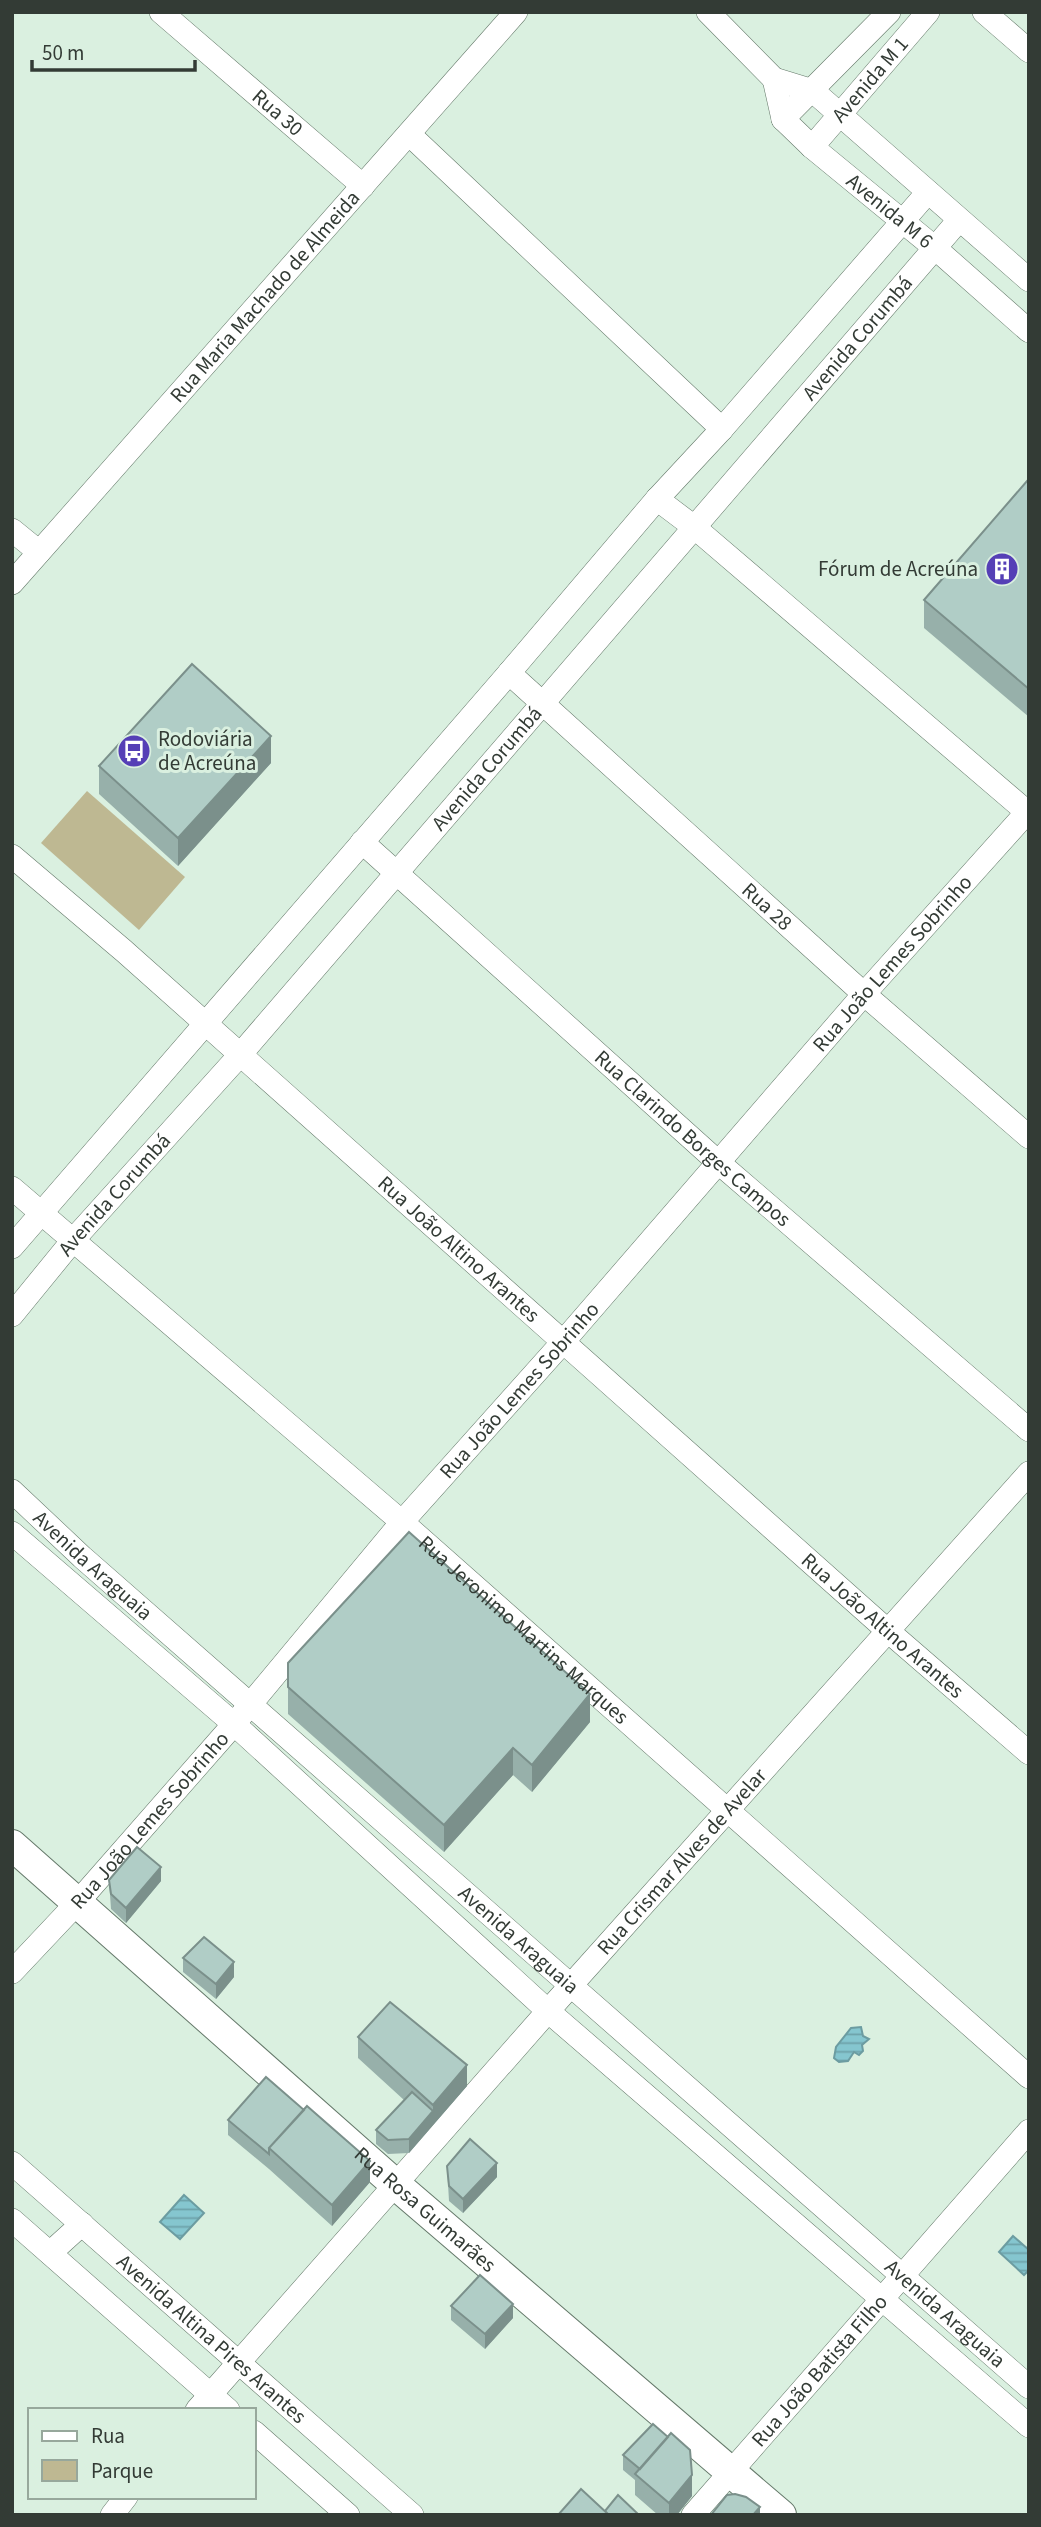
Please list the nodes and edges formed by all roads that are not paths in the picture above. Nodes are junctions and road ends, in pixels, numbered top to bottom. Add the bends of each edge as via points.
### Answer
1 (161, 12) edge
2 (516, 12) edge
3 (708, 12) edge
4 (889, 12) edge
5 (928, 12) edge
6 (984, 12) edge
7 (1029, 51) edge
8 (774, 79) junction
9 (813, 91) junction
10 (840, 116) junction
11 (783, 119) junction
12 (409, 134) junction
13 (812, 147) junction
14 (363, 186) junction
15 (928, 192) junction
16 (959, 220) junction
17 (903, 223) junction
18 (934, 248) junction
19 (1029, 280) edge
20 (1029, 331) edge
21 (722, 429) junction
22 (657, 499) junction
23 (694, 527) junction
24 (12, 530) edge
25 (39, 552) junction
26 (12, 583) edge
27 (509, 673) junction
28 (543, 704) junction
29 (1028, 811) edge
30 (362, 842) junction
31 (12, 856) edge
32 (396, 874) junction
33 (864, 994) junction
34 (204, 1024) junction
35 (239, 1056) junction
36 (1028, 1133) edge
37 (719, 1163) junction
38 (12, 1188) edge
39 (40, 1213) junction
40 (74, 1240) junction
41 (12, 1247) edge
42 (12, 1315) edge
43 (563, 1342) junction
44 (1029, 1430) edge
45 (1029, 1473) edge
46 (12, 1491) edge
47 (402, 1522) junction
48 (12, 1532) edge
49 (82, 1557) junction
50 (66, 1577) junction
51 (888, 1631) junction
52 (251, 1703) junction
53 (234, 1724) junction
54 (1029, 1753) edge
55 (728, 1811) junction
56 (410, 1843) junction
57 (12, 1844) edge
58 (389, 1866) junction
59 (77, 1903) junction
60 (12, 1972) edge
61 (572, 1985) junction
62 (548, 2011) junction
63 (1029, 2077) edge
64 (1029, 2131) edge
65 (739, 2132) junction
66 (717, 2157) junction
67 (12, 2163) edge
68 (395, 2184) junction
69 (12, 2220) edge
70 (82, 2224) junction
71 (50, 2253) junction
72 (902, 2276) junction
73 (882, 2300) junction
74 (238, 2362) junction
75 (1029, 2387) edge
76 (204, 2402) edge
77 (222, 2408) edge
78 (1029, 2426) edge
79 (256, 2434) edge
80 (732, 2471) junction
81 (124, 2499) edge
82 (407, 2513) edge
83 (111, 2515) edge
84 (348, 2515) edge
85 (693, 2515) edge
86 (781, 2515) edge

1 - 14 street, Rua 30
2 - 12 street, Rua Maria Machado de Almeida
3 - 8 street, Avenida M 6
4 - 9 street, Avenida M 1
5 - 10 street, Avenida M 1
6 - 7 street
8 - 9 street, Avenida M 6
8 - 11 street
9 - 10 street, Avenida M 6
9 - 11 street, Avenida M 1
10 - 13 street, Avenida M 1
10 - 15 street, Avenida M 6
11 - 13 street, Avenida M 6
12 - 14 street, Rua Maria Machado de Almeida
12 - 21 street
13 - 17 street, Avenida M 6
14 - 25 street, Rua Maria Machado de Almeida
15 - 16 street, Avenida M 6
15 - 17 street, Avenida Corumbá
16 - 18 street, Avenida Corumbá
16 - 19 street, Avenida M 6
17 - 18 street, Avenida M 6
17 - 21 street, Avenida Corumbá
18 - 20 street, Avenida M 6
18 - 23 street, Avenida Corumbá
21 - 22 street, Avenida Corumbá
22 - 23 street
22 - 27 street, Avenida Corumbá
23 - 28 street, Avenida Corumbá
23 - 29 street
24 - 25 street
25 - 26 street, Rua Maria Machado de Almeida
27 - 28 street, Rua 28
27 - 30 street, Avenida Corumbá
28 - 32 street, Avenida Corumbá
28 - 33 street, Rua 28
29 - 33 street, Rua João Lemes Sobrinho
30 - 32 street, Rua Clarindo Borges Campos
30 - 34 street, Avenida Corumbá
31 - 34 street, Rua João Altino Arantes
32 - 35 street, Avenida Corumbá
32 - 37 street, Rua Clarindo Borges Campos
33 - 36 street, Rua 28
33 - 37 street, Rua João Lemes Sobrinho
34 - 35 street, Rua João Altino Arantes
34 - 39 street, Avenida Corumbá
35 - 40 street, Avenida Corumbá
35 - 43 street, Rua João Altino Arantes
37 - 43 street, Rua João Lemes Sobrinho
37 - 44 street, Rua Clarindo Borges Campos
38 - 39 street, Rua Jeronimo Martins Marques
39 - 40 street, Rua Jeronimo Martins Marques
39 - 41 street, Avenida Corumbá
40 - 42 street, Avenida Corumbá
40 - 47 street, Rua Jeronimo Martins Marques
43 - 47 street, Rua João Lemes Sobrinho
43 - 51 street, Rua João Altino Arantes
45 - 51 street, Rua Crismar Alves de Avelar
46 - 49 street, Avenida Araguaia
47 - 52 street, Rua João Lemes Sobrinho
47 - 55 street, Rua Jeronimo Martins Marques
48 - 50 street, Avenida Araguaia
49 - 50 street
49 - 52 street, Avenida Araguaia
50 - 53 street, Avenida Araguaia
51 - 54 street, Rua João Altino Arantes
51 - 55 street, Rua Crismar Alves de Avelar
52 - 53 street, Rua João Lemes Sobrinho
52 - 56 street, Avenida Araguaia
53 - 58 street, Avenida Araguaia
53 - 59 street, Rua João Lemes Sobrinho
55 - 61 street, Rua Crismar Alves de Avelar
55 - 63 street, Rua Jeronimo Martins Marques
56 - 58 street
56 - 61 street, Avenida Araguaia
57 - 59 main road, Rua Rosa Guimarães
58 - 62 street, Avenida Araguaia
59 - 60 street, Rua João Lemes Sobrinho
59 - 68 main road, Rua Rosa Guimarães
61 - 62 street, Rua Crismar Alves de Avelar
61 - 65 street, Avenida Araguaia
62 - 66 street, Avenida Araguaia
62 - 68 street, Rua Crismar Alves de Avelar
64 - 72 street, Rua João Batista Filho
65 - 66 street
65 - 72 street, Avenida Araguaia
66 - 73 street, Avenida Araguaia
67 - 70 street, Avenida Altina Pires Arantes
68 - 74 street, Rua Crismar Alves de Avelar
68 - 80 main road, Rua Rosa Guimarães
69 - 71 street, Avenida Altina Pires Arantes
70 - 71 street
70 - 74 street, Avenida Altina Pires Arantes
71 - 76 street, Avenida Altina Pires Arantes
72 - 73 street, Rua João Batista Filho
72 - 75 street, Avenida Araguaia
73 - 78 street, Avenida Araguaia
73 - 80 street, Rua João Batista Filho
74 - 76 street, Rua Crismar Alves de Avelar
74 - 82 street, Avenida Altina Pires Arantes
76 - 77 street, Avenida Altina Pires Arantes
79 - 84 street, Avenida Altina Pires Arantes
80 - 85 street, Rua João Batista Filho
80 - 86 main road, Rua Rosa Guimarães
81 - 83 street

